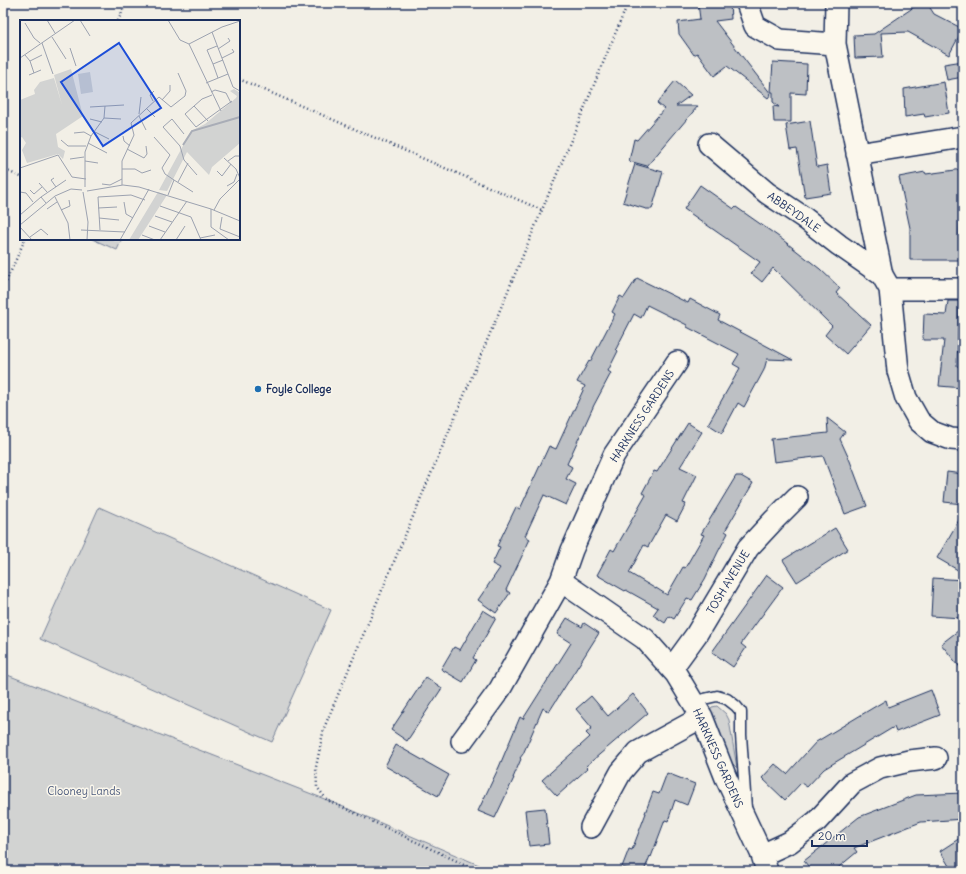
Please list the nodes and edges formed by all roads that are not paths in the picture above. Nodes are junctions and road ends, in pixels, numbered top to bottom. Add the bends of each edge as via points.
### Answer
1 (747, 3) edge
2 (836, 3) edge
3 (835, 44) junction
4 (963, 137) edge
5 (709, 144) dead end
6 (857, 154) junction
7 (886, 282) junction
8 (963, 289) edge
9 (677, 362) dead end
10 (963, 440) edge
11 (797, 497) dead end
12 (562, 581) junction
13 (676, 674) junction
14 (698, 710) junction
15 (462, 741) dead end
16 (936, 758) dead end
17 (747, 823) junction
18 (591, 827) dead end
19 (764, 863) edge

1 - 3 street via 755,26 780,40
2 - 3 street
3 - 6 street
4 - 6 street
5 - 7 street, ABBEYDALE via 767,193 803,217
6 - 7 street
7 - 8 street
7 - 10 street via 898,371 906,398 919,421 932,432 951,439
9 - 12 street, HARKNESS GARDENS via 614,455 572,550
11 - 13 street, TOSH AVENUE via 748,548 696,635 672,668
12 - 13 street, HARKNESS GARDENS via 645,639
12 - 15 street, HARKNESS GARDENS via 500,689
13 - 14 street, HARKNESS GARDENS
14 - 17 street, HARKNESS GARDENS
14 - 17 lane via 704,699 717,696 727,700 741,712
14 - 18 street via 638,752 621,772
16 - 19 street via 880,768 852,783 818,821
17 - 19 street, HARKNESS GARDENS

